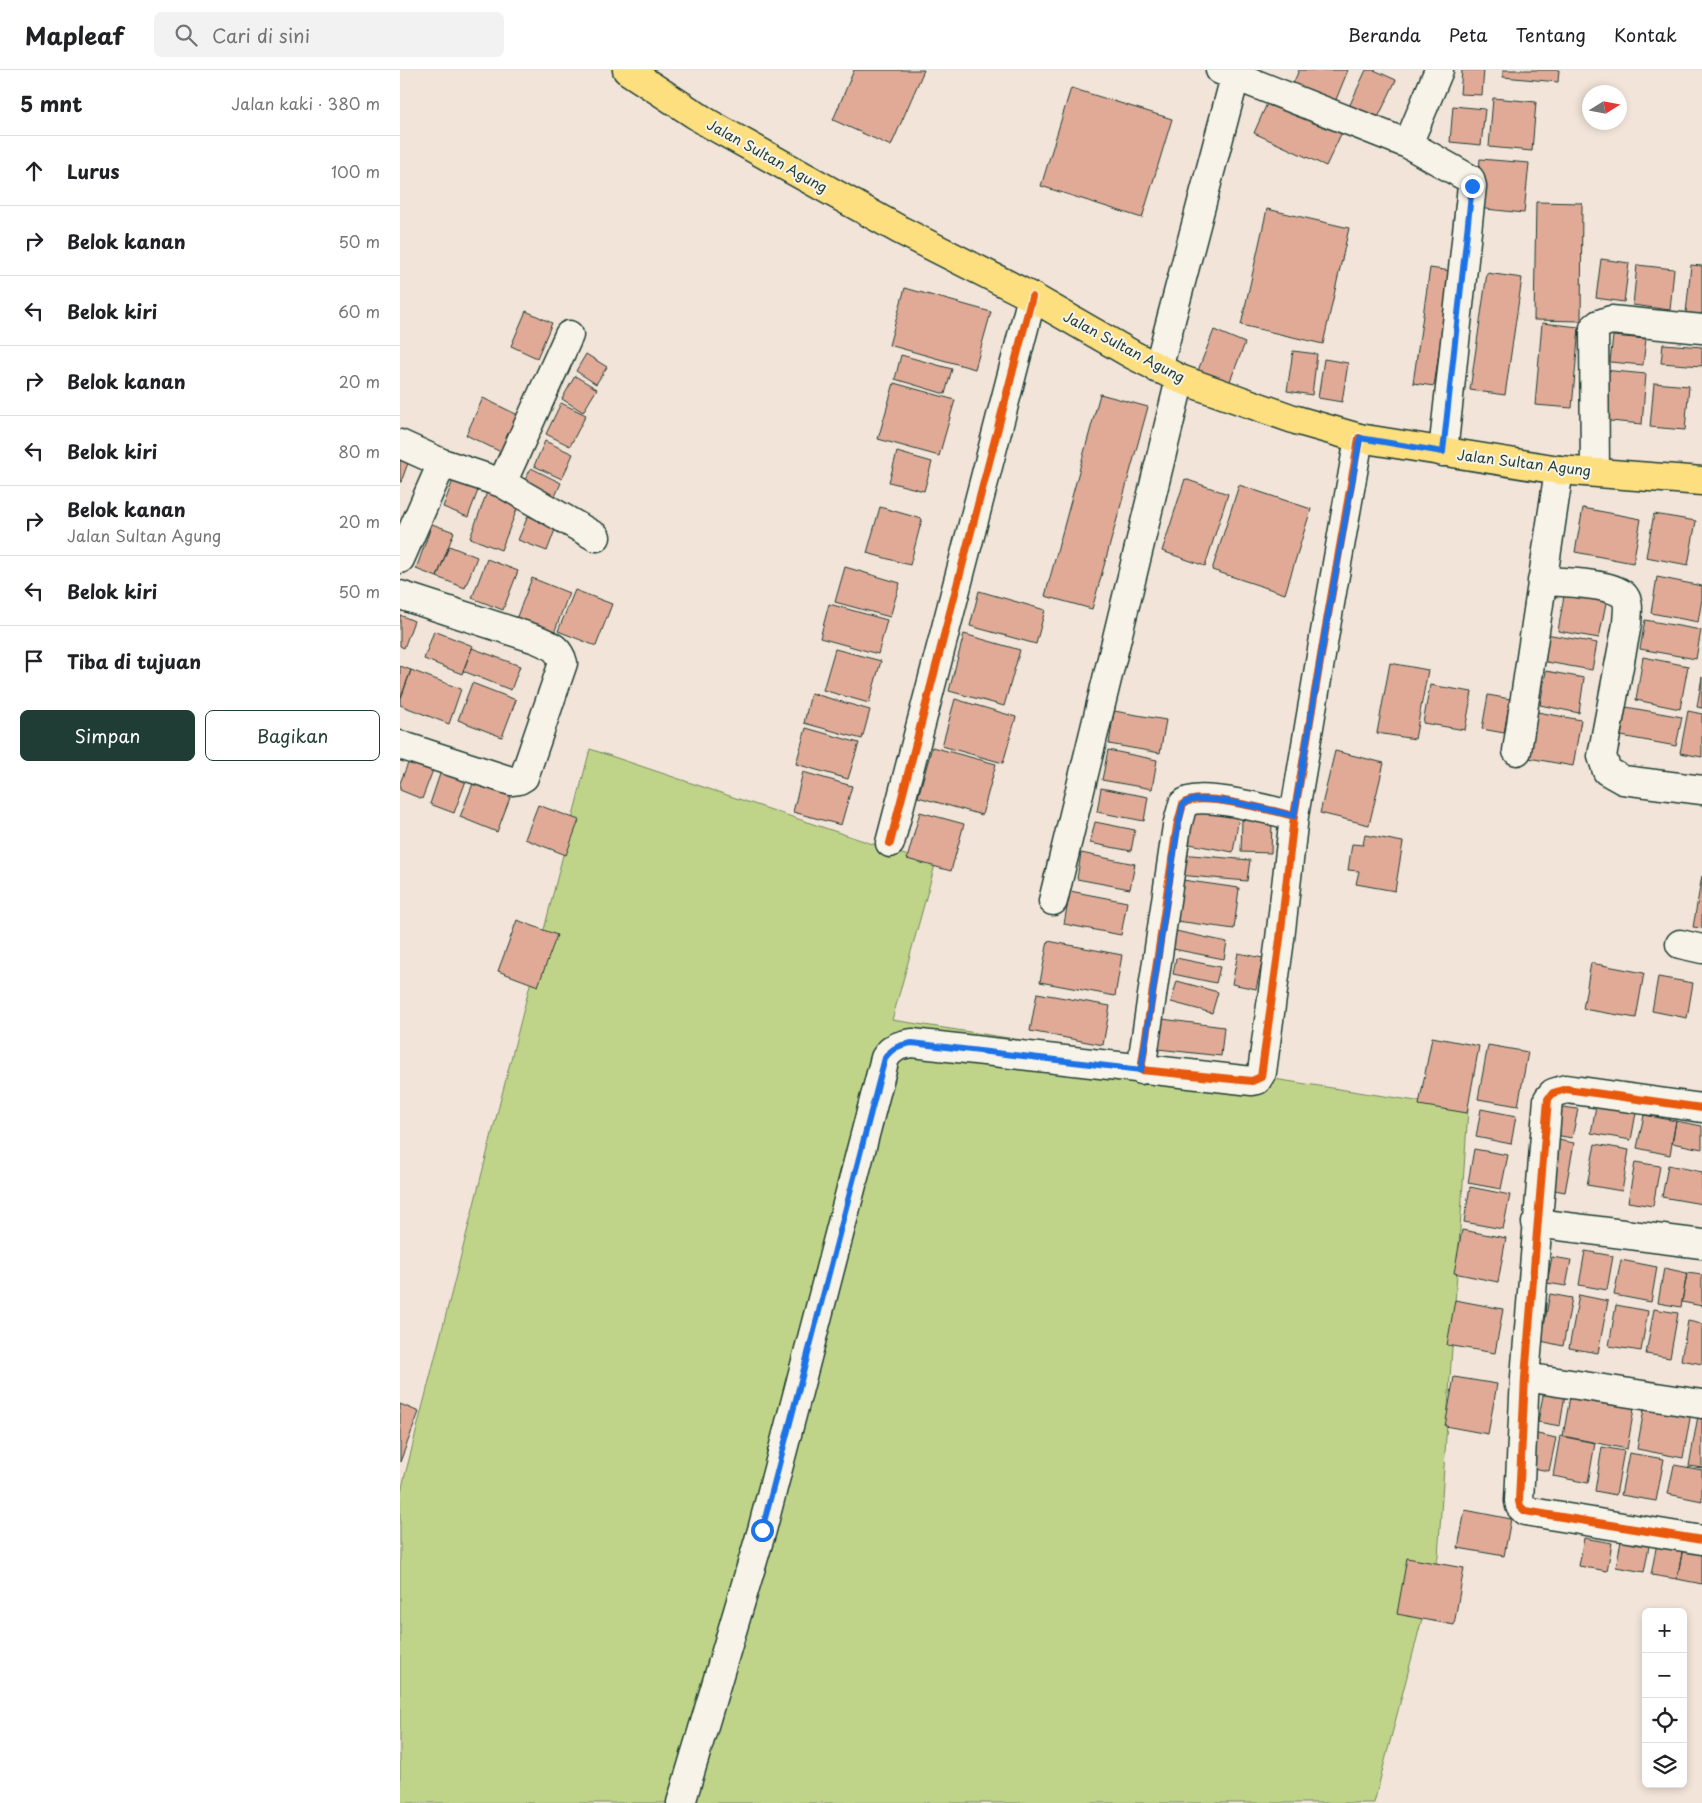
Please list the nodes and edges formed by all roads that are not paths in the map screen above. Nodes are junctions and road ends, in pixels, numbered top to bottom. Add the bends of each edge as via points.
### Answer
1 (627, 70) edge
2 (1439, 70) edge
3 (1228, 73) edge
4 (1274, 80) edge
5 (1408, 144) junction
6 (1032, 297) junction
7 (1702, 329) edge
8 (569, 335) dead end
9 (1169, 374) junction
10 (1360, 438) junction
11 (400, 444) edge
12 (1443, 452) junction
13 (442, 464) junction
14 (1559, 470) junction
15 (1595, 472) junction
16 (1702, 481) edge
17 (502, 483) junction
18 (596, 537) dead end
19 (400, 559) edge
20 (1542, 581) junction
21 (400, 595) edge
22 (400, 745) edge
23 (1517, 751) dead end
24 (1702, 790) edge
25 (1294, 816) junction
26 (890, 843) dead end
27 (1053, 901) dead end
28 (1141, 1070) junction
29 (1702, 1108) edge
30 (1536, 1223) junction
31 (1702, 1244) edge
32 (1524, 1377) junction
33 (1702, 1404) edge
34 (1702, 1540) edge
35 (681, 1803) edge

1 - 6 main road, Jalan Sultan Agung via 708,123 891,225
2 - 5 street
3 - 4 street
3 - 9 street
4 - 5 street
5 - 12 street via 1470,178 1472,186
6 - 9 main road, Jalan Sultan Agung
6 - 26 street
7 - 15 street via 1611,320 1594,328
8 - 17 street
9 - 10 main road, Jalan Sultan Agung via 1296,420
9 - 27 street
10 - 12 main road, Jalan Sultan Agung
10 - 25 street
11 - 13 street
12 - 14 main road, Jalan Sultan Agung
13 - 17 street
13 - 19 street
14 - 15 main road, Jalan Sultan Agung
14 - 20 street
15 - 16 main road, Jalan Sultan Agung
17 - 18 street
20 - 23 street
20 - 24 street via 1610,587 1626,598 1627,624 1602,756 1607,771 1623,780
21 - 22 street via 536,639 560,653 563,663 524,776 519,780 510,781
25 - 28 street via 1220,800 1190,800 1183,804
25 - 28 street via 1261,1076 1252,1082
28 - 35 street via 912,1043 891,1049 885,1058 762,1530
29 - 30 street via 1566,1089 1553,1093 1548,1099 1546,1114
30 - 31 street
30 - 32 street
32 - 33 street
32 - 34 street via 1519,1502 1523,1510

